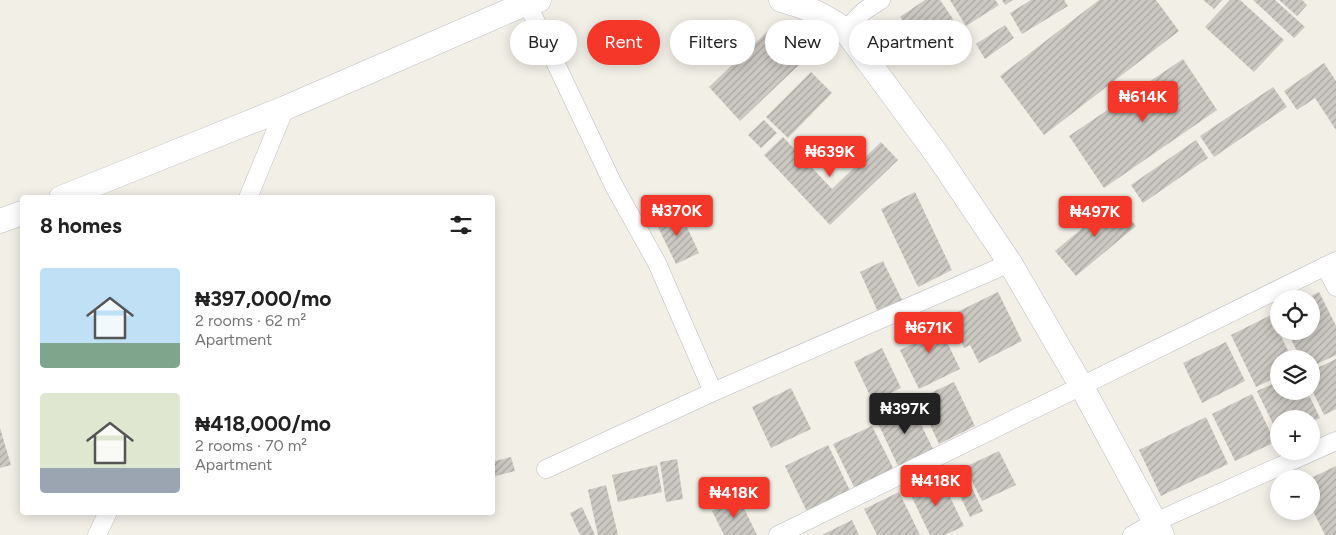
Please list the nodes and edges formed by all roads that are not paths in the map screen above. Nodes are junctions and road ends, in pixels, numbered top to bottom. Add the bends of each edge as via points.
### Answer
1 (781, 0) edge
2 (881, 0) edge
3 (533, 2) edge
4 (845, 30) junction
5 (285, 108) junction
6 (69, 195) edge
7 (249, 195) edge
8 (20, 214) edge
9 (0, 221) edge
10 (1010, 262) junction
11 (1331, 264) edge
12 (1336, 287) edge
13 (1082, 387) junction
14 (713, 392) junction
15 (1336, 441) edge
16 (546, 469) dead end
17 (107, 515) edge
18 (1159, 529) edge
19 (97, 535) edge
20 (778, 535) edge
21 (1132, 535) edge

1 - 4 main road via 828,17
2 - 4 street
3 - 5 main road
3 - 14 street via 614,186 657,263
4 - 10 main road via 938,156
5 - 6 main road
5 - 7 street
8 - 9 main road
10 - 13 main road
10 - 14 street
11 - 12 street
11 - 13 street
13 - 18 main road
13 - 20 street
14 - 16 street
15 - 18 street
17 - 19 street
18 - 21 street

